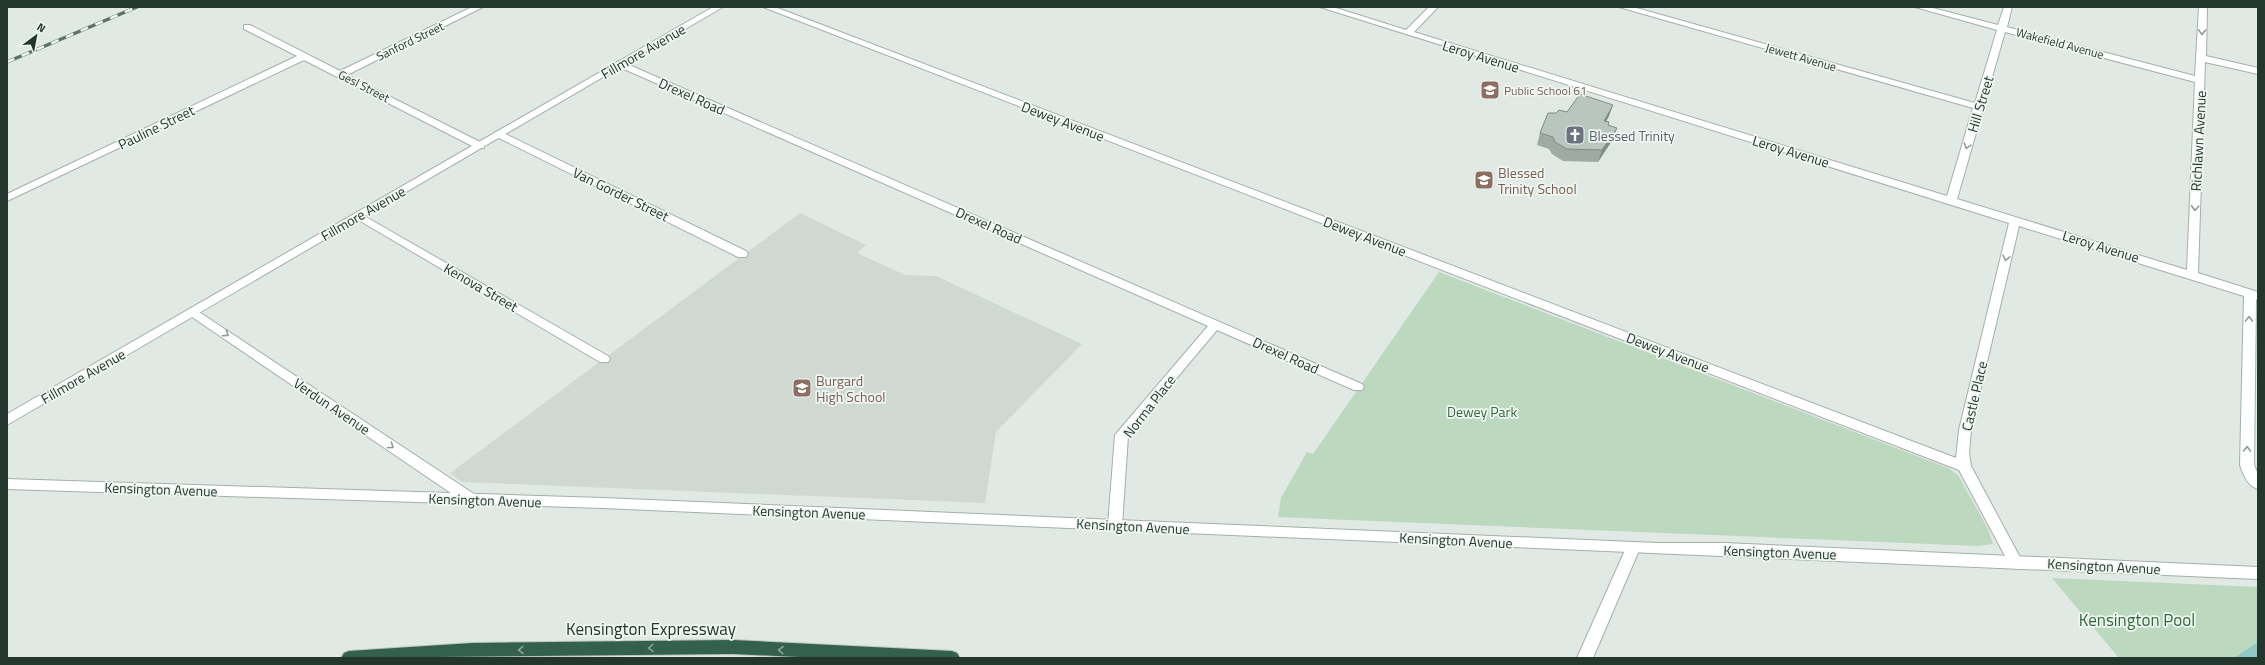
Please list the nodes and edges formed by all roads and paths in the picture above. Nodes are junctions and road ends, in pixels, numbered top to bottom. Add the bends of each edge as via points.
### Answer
1 (479, 7) edge
2 (719, 7) edge
3 (766, 7) edge
4 (1324, 7) edge
5 (1434, 7) edge
6 (1623, 7) edge
7 (1919, 7) edge
8 (2008, 7) edge
9 (2203, 7) edge
10 (247, 27) dead end
11 (2002, 28) junction
12 (1408, 33) junction
13 (304, 56) junction
14 (2201, 58) junction
15 (620, 64) junction
16 (2258, 72) edge
17 (341, 74) junction
18 (2200, 80) junction
19 (1980, 107) junction
20 (499, 134) junction
21 (480, 146) junction
22 (7, 198) edge
23 (1951, 200) junction
24 (359, 216) junction
25 (2015, 220) junction
26 (742, 254) dead end
27 (2192, 275) junction
28 (2254, 294) edge
29 (193, 312) junction
30 (1216, 324) junction
31 (604, 359) dead end
32 (1358, 387) dead end
33 (7, 420) edge
34 (1964, 466) junction
35 (7, 484) edge
36 (2258, 484) edge
37 (472, 500) junction
38 (1115, 525) junction
39 (1633, 548) junction
40 (2016, 563) junction
41 (2258, 573) edge
42 (349, 658) edge
43 (952, 658) edge
44 (1585, 658) edge

1 - 17 street, Sanford Street
2 - 15 street, Fillmore Avenue
3 - 34 street, Dewey Avenue
4 - 12 street, Leroy Avenue
5 - 12 street
6 - 19 street, Jewett Avenue
7 - 11 street, Wakefield Avenue
8 - 11 street, Hill Street
9 -> 14 street, Richlawn Avenue
10 - 13 street, Gesl Street
11 - 18 street, Wakefield Avenue
11 - 19 street, Hill Street
12 - 23 street, Leroy Avenue
13 - 17 street, Gesl Street
13 - 22 street, Pauline Street
14 - 16 street
14 - 18 street, Richlawn Avenue
15 - 20 street, Fillmore Avenue
15 - 30 street, Drexel Road
17 - 21 street, Gesl Street
18 -> 27 street, Richlawn Avenue
19 -> 23 street, Hill Street
20 - 21 street, Fillmore Avenue
20 - 26 street, Van Gorder Street
21 - 24 street, Fillmore Avenue
23 - 25 street, Leroy Avenue
24 - 29 street, Fillmore Avenue
24 - 31 street, Kenova Street
25 - 27 street, Leroy Avenue
25 -> 34 street, Castle Place via 1965,430 1962,453
27 - 28 street, Leroy Avenue
36 -> 28 street via 2247,465
29 - 33 street, Fillmore Avenue
29 -> 37 street, Verdun Avenue
30 - 32 street, Drexel Road
30 - 38 street, Norma Place via 1122,435
34 - 40 street, Castle Place
35 - 37 street, Kensington Avenue
37 - 38 street, Kensington Avenue
38 - 39 street, Kensington Avenue
39 - 40 street, Kensington Avenue via 1724,549
39 - 44 street
40 - 41 street, Kensington Avenue
43 -> 42 highway, Kensington Expressway via 733,647 472,650

